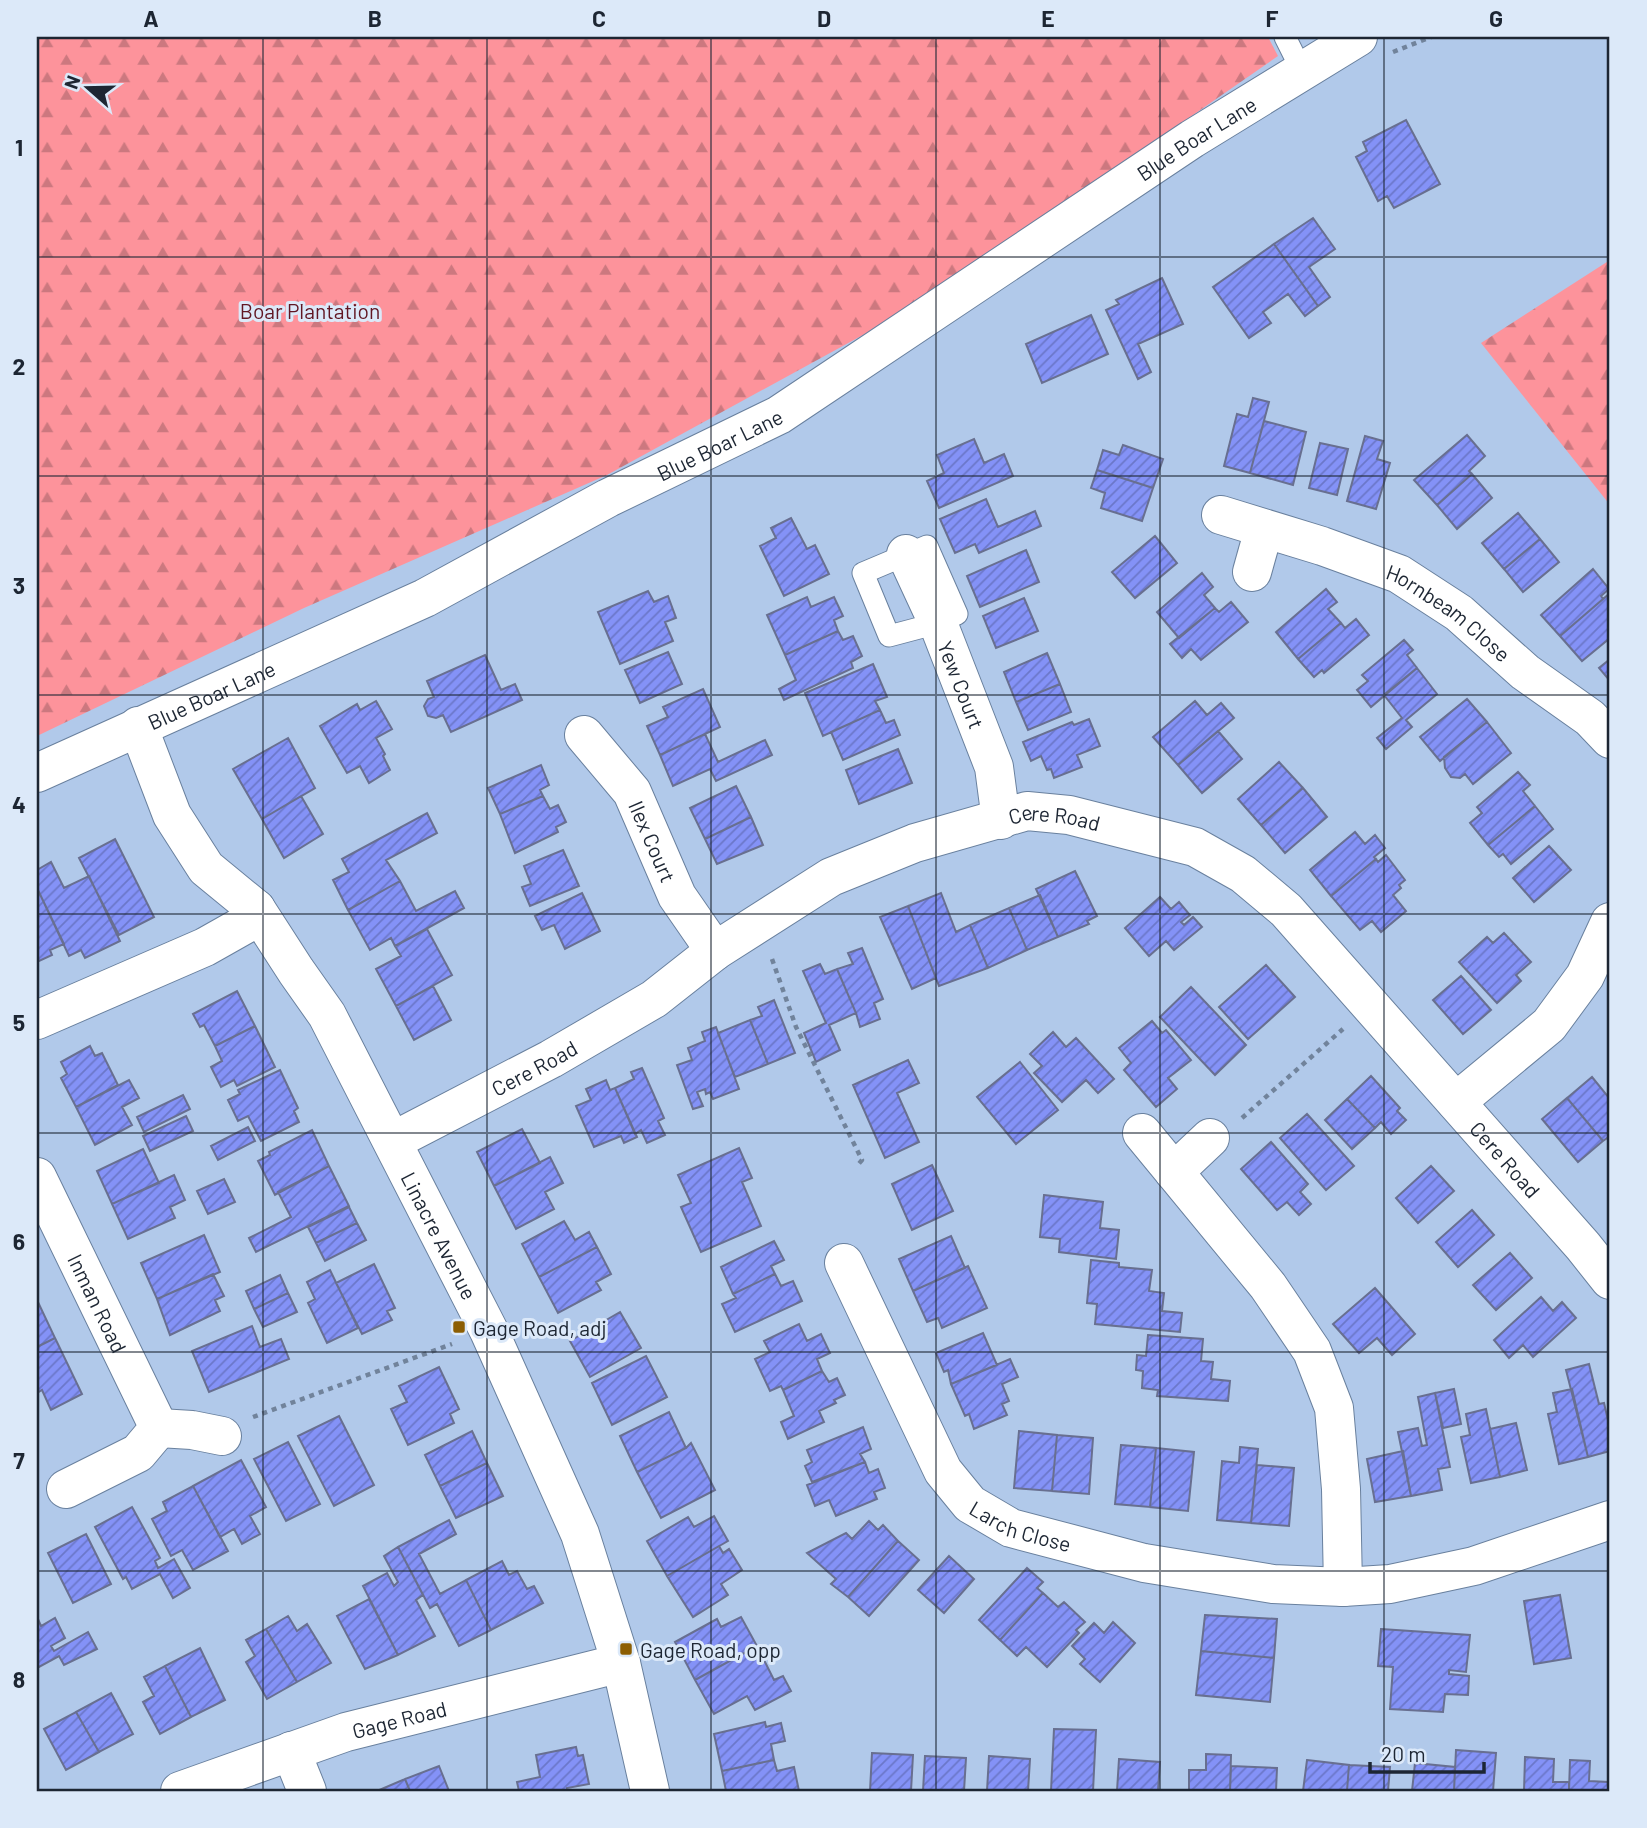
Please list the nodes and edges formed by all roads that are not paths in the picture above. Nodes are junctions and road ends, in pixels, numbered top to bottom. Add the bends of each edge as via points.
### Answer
1 (1285, 37) edge
2 (1358, 37) edge
3 (1302, 71) junction
4 (1221, 515) dead end
5 (1264, 529) junction
6 (906, 554) joint
7 (1252, 572) dead end
8 (938, 623) junction
9 (138, 726) junction
10 (584, 735) dead end
11 (1610, 738) edge
12 (37, 773) edge
13 (1001, 820) junction
14 (256, 909) junction
15 (1610, 922) edge
16 (715, 951) junction
17 (37, 1020) edge
18 (1456, 1102) junction
19 (1142, 1133) dead end
20 (1210, 1138) road end
21 (393, 1142) junction
22 (1174, 1172) junction
23 (37, 1177) edge
24 (844, 1263) dead end
25 (1610, 1280) edge
26 (159, 1429) junction
27 (222, 1436) road end
28 (66, 1489) dead end
29 (1610, 1520) edge
30 (1343, 1587) junction
31 (621, 1663) junction
32 (291, 1751) junction
33 (180, 1791) edge
34 (307, 1791) edge
35 (650, 1791) edge

1 - 3 lane
2 - 3 street, Blue Boar Lane
3 - 9 street, Blue Boar Lane via 1192,139 779,415 608,498 425,597
4 - 5 street, Hornbeam Close
5 - 7 street
5 - 11 street, Hornbeam Close via 1399,574 1459,613
6 - 8 street, Yew Court
6 - 8 lane via 863,573 888,636
8 - 13 street, Yew Court via 994,767
9 - 12 street, Blue Boar Lane
9 - 14 street, Linacre Avenue via 173,815 206,868
10 - 16 street, Ilex Court via 632,792 677,896
13 - 16 street, Cere Road via 915,843 831,877
13 - 18 street, Cere Road via 1027,811 1069,815 1195,847 1243,874 1286,910
14 - 17 street via 244,925 205,947
14 - 21 street, Linacre Avenue via 327,1016
15 - 18 street via 1585,976 1549,1025
16 - 21 street, Cere Road via 654,999
18 - 25 street, Cere Road
19 - 22 street
20 - 22 street
21 - 31 street, Linacre Avenue via 489,1331 580,1534
22 - 30 street via 1268,1286 1312,1351 1334,1408
23 - 26 street, Inman Road
24 - 30 street, Larch Close via 943,1471 970,1504 1012,1528 1143,1563 1273,1584
26 - 27 street
26 - 28 street via 138,1453
29 - 30 street, Larch Close via 1474,1566 1390,1584
31 - 32 street, Gage Road via 346,1732
31 - 35 street, Linacre Avenue
32 - 33 street, Gage Road
32 - 34 street

